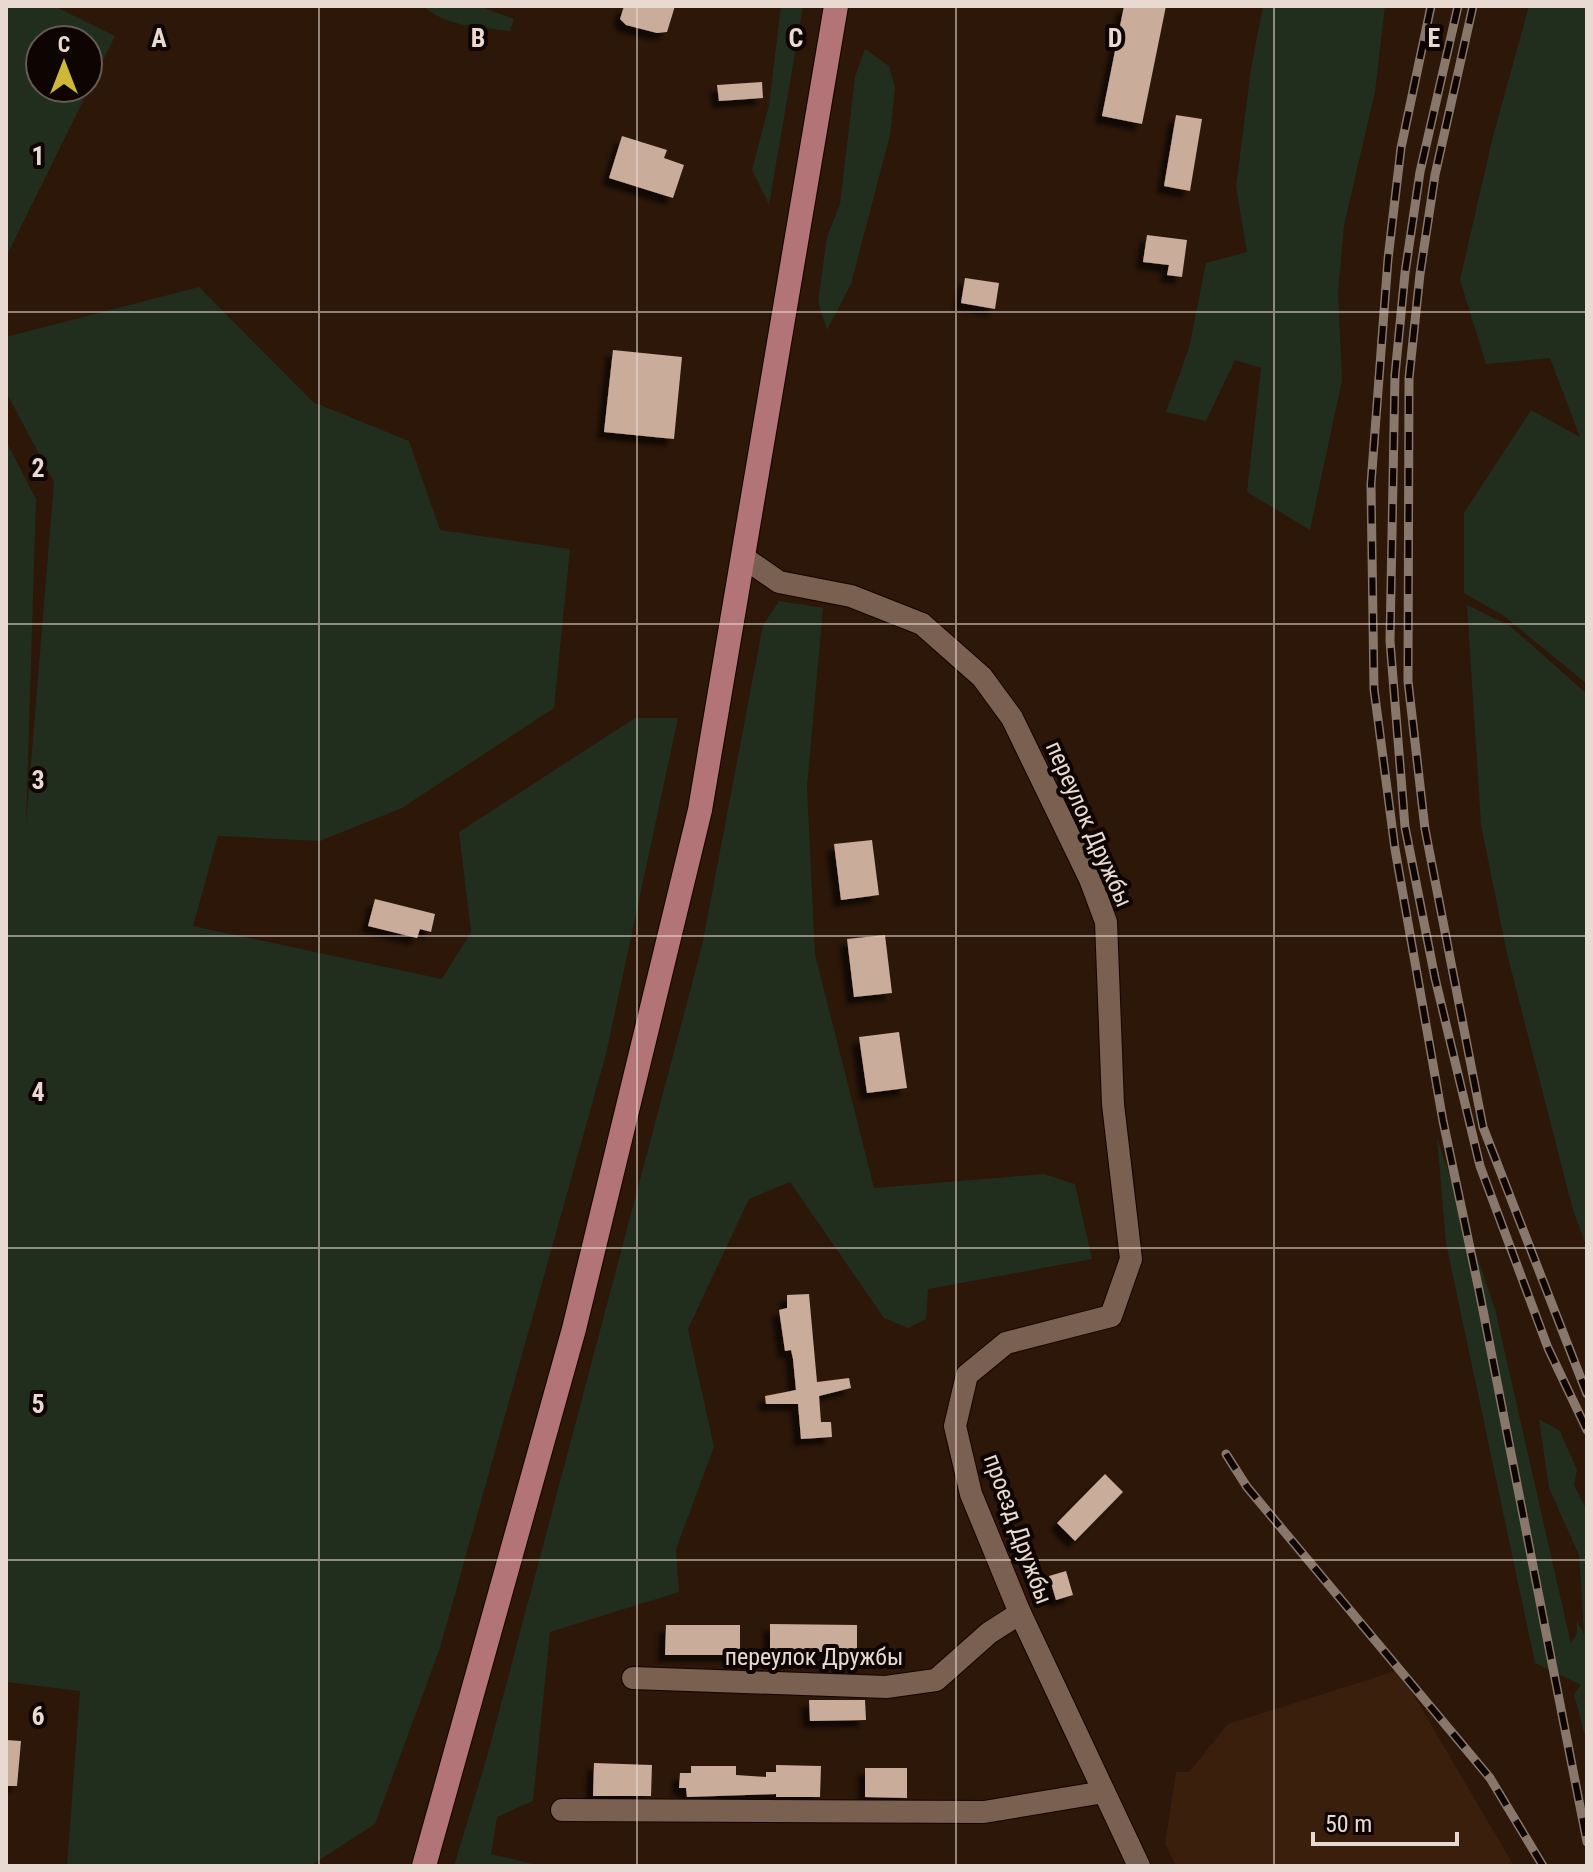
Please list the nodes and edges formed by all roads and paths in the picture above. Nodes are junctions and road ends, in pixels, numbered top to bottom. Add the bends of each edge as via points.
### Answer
1 (836, 6) edge
2 (743, 557) junction
3 (1059, 1328) joint
4 (1020, 1613) junction
5 (633, 1678) dead end
6 (1104, 1792) junction
7 (562, 1810) dead end
8 (424, 1866) edge
9 (1139, 1866) edge

1 - 2 main road
2 - 3 street, переулок Дружбы via 779,582 851,596 922,624 982,677 1012,718 1090,879 1106,922 1113,1104 1131,1259 1111,1316
2 - 8 main road via 700,810 650,1028 574,1329
3 - 4 street, проезд Дружбы via 1006,1343 967,1375 955,1426 971,1494
4 - 5 street, переулок Дружбы via 936,1680 886,1687
4 - 6 street, проезд Дружбы
6 - 7 street via 984,1812
6 - 9 street, проезд Дружбы

